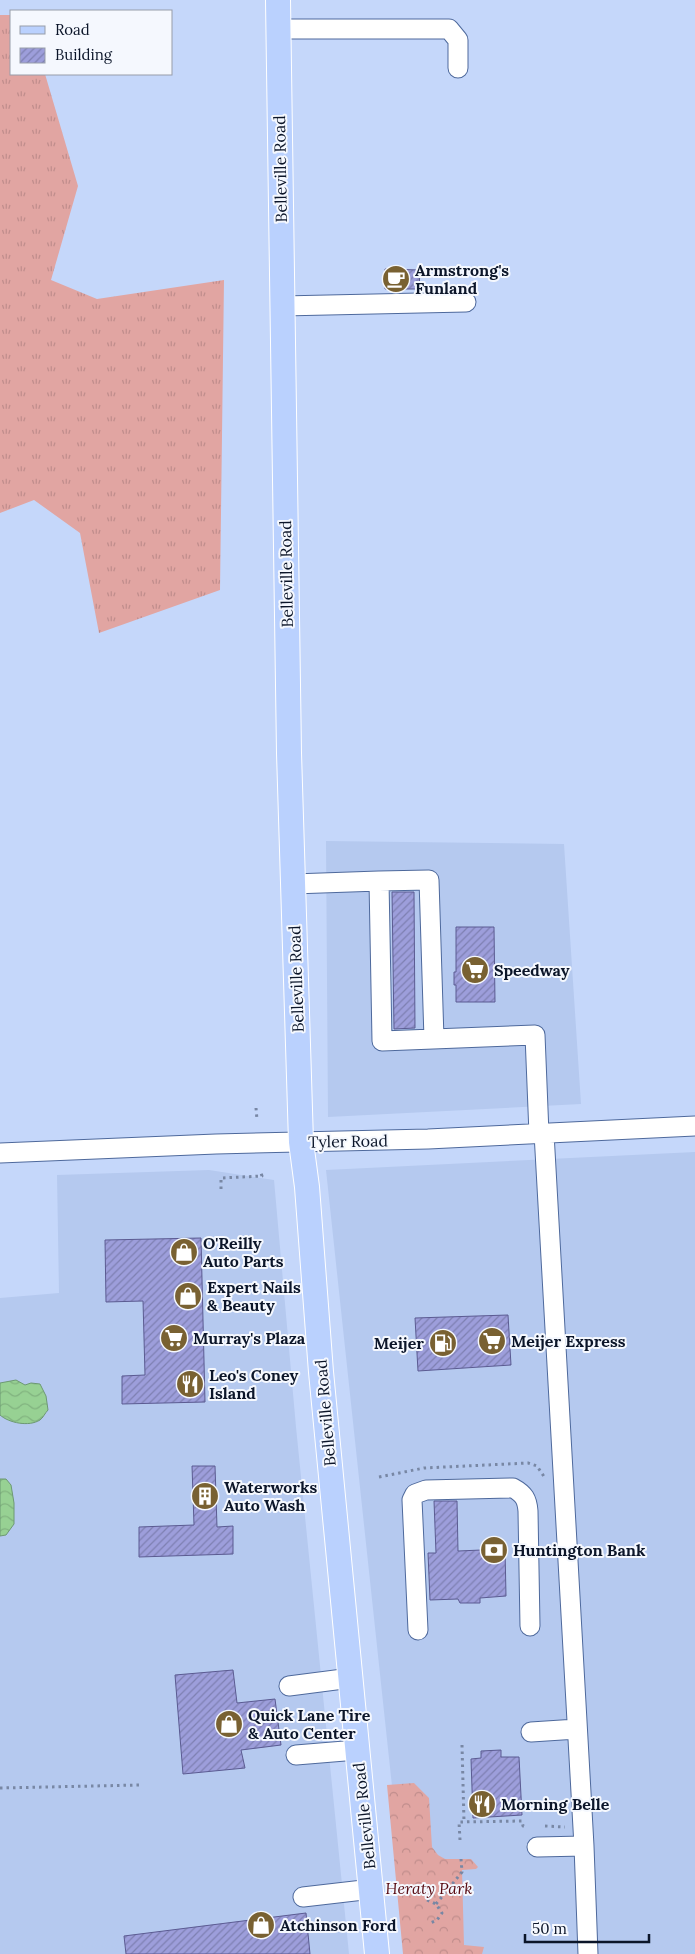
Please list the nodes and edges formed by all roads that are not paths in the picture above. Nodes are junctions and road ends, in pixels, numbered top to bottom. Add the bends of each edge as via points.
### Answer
1 (278, 0) edge
2 (278, 29) junction
3 (458, 68) dead end
4 (466, 302) dead end
5 (282, 306) junction
6 (378, 881) junction
7 (293, 884) junction
8 (434, 1039) junction
9 (695, 1126) edge
10 (542, 1134) junction
11 (301, 1142) junction
12 (0, 1153) edge
13 (530, 1626) dead end
14 (418, 1630) dead end
15 (351, 1678) junction
16 (289, 1686) dead end
17 (578, 1729) junction
18 (531, 1732) dead end
19 (357, 1750) junction
20 (296, 1756) dead end
21 (584, 1846) junction
22 (537, 1847) dead end
23 (372, 1889) junction
24 (303, 1897) dead end
25 (377, 1954) edge
26 (588, 1954) edge

1 - 2 main road, Belleville Road
2 - 3 street via 449,30 458,40
2 - 5 main road, Belleville Road
4 - 5 street
5 - 7 main road, Belleville Road
6 - 7 street
6 - 8 street via 429,880
6 - 8 street via 382,1041
7 - 11 main road, Belleville Road
8 - 10 street via 535,1035
9 - 10 street, Tyler Road
10 - 11 street, Tyler Road
10 - 17 street
11 - 12 street, Tyler Road
11 - 15 main road, Belleville Road
13 - 14 street via 527,1501 513,1488 426,1490 415,1494 412,1500
15 - 16 street
15 - 19 main road, Belleville Road
17 - 18 street
17 - 21 street
19 - 20 street
19 - 23 main road, Belleville Road
21 - 22 street
21 - 26 street
23 - 24 street
23 - 25 main road, Belleville Road

